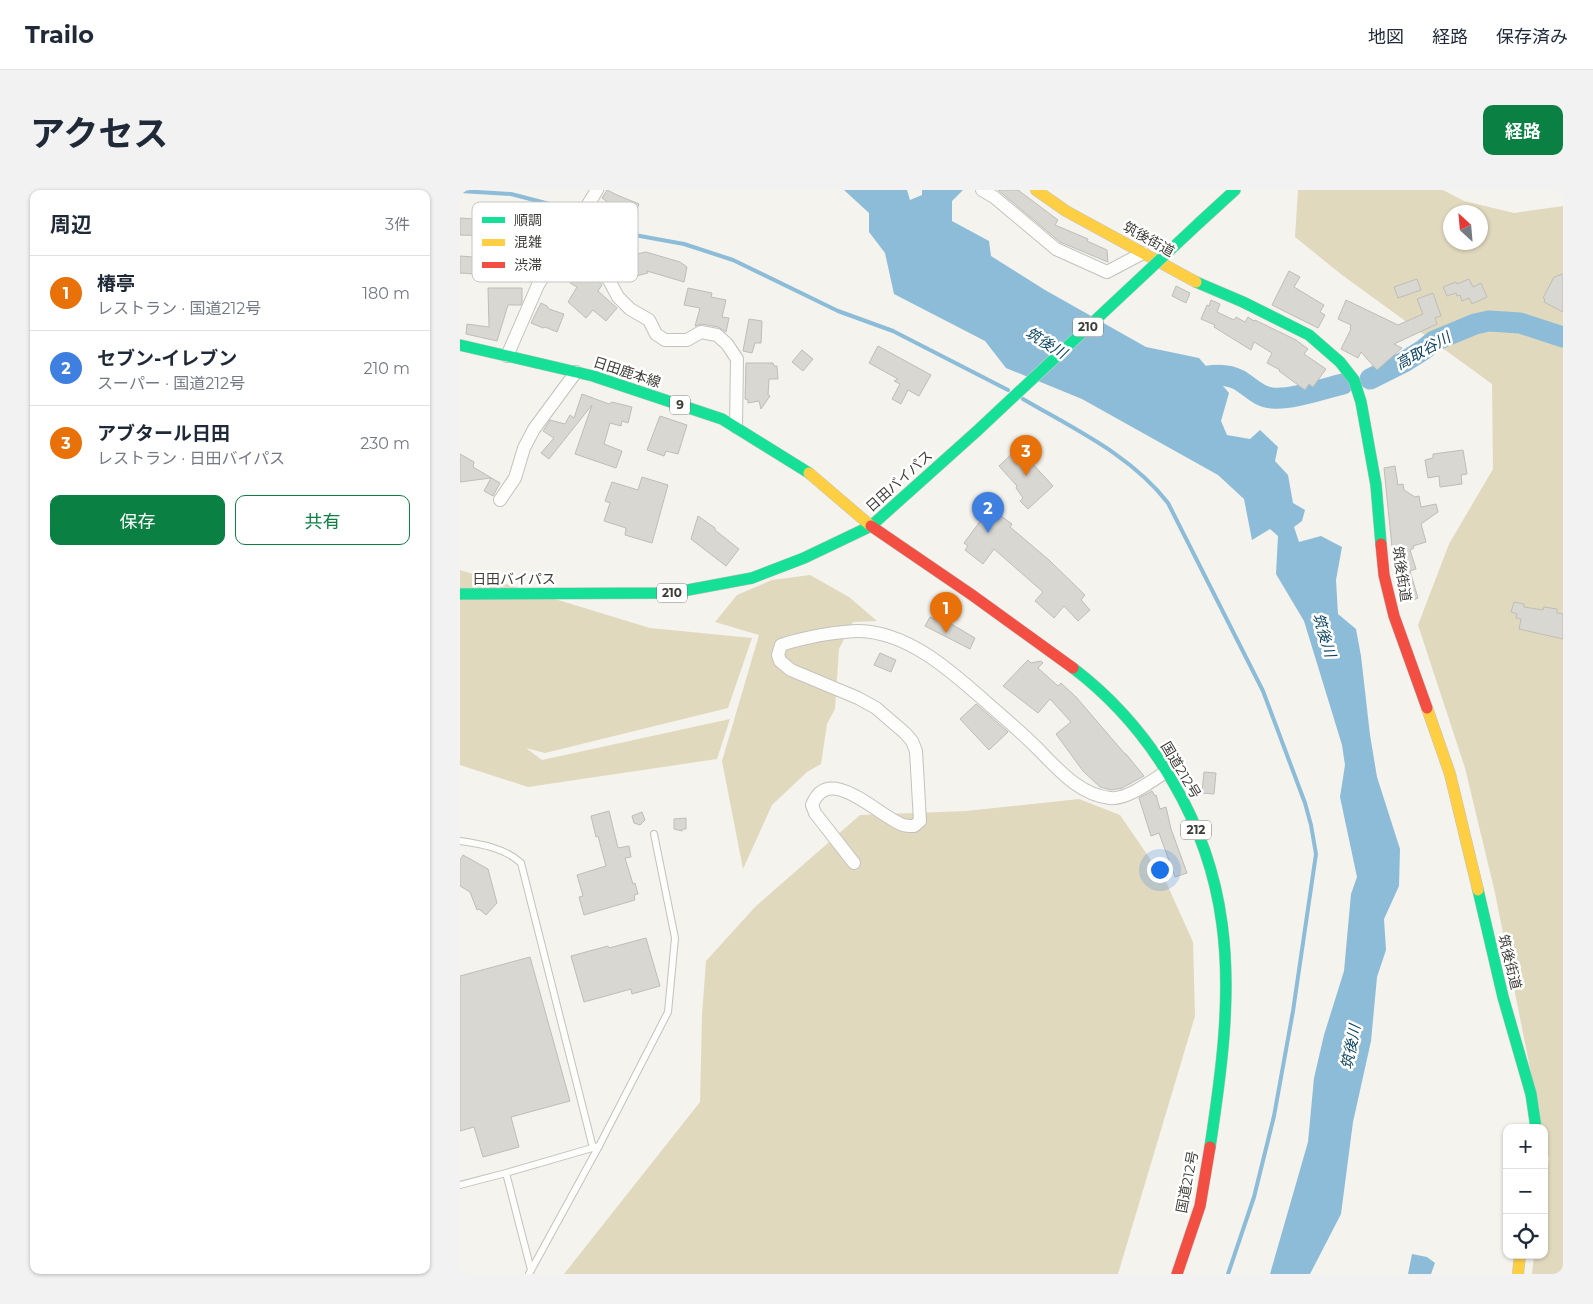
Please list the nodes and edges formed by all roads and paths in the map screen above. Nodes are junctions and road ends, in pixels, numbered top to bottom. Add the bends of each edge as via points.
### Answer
1 (597, 190) edge
2 (982, 190) edge
3 (1036, 190) edge
4 (1232, 191) edge
5 (590, 202) edge
6 (1142, 253) junction
7 (540, 282) edge
8 (610, 282) edge
9 (460, 345) edge
10 (507, 356) junction
11 (576, 372) junction
12 (736, 427) junction
13 (500, 500) dead end
14 (871, 526) junction
15 (460, 594) edge
16 (1167, 771) junction
17 (654, 834) dead end
18 (460, 841) edge
19 (854, 863) dead end
20 (1535, 1124) edge
21 (596, 1147) junction
22 (506, 1173) junction
23 (460, 1185) edge
24 (1520, 1259) edge
25 (530, 1272) edge
26 (1176, 1274) edge
27 (1518, 1274) edge

1 - 5 street
2 - 6 street via 1056,249 1108,272
3 - 6 main road, 筑後街道 via 1066,211
4 - 14 main road, 日田バイパス / 210, bridge
6 - 20 main road, 筑後街道 via 1199,284 1309,335 1340,362 1354,380 1374,476 1384,575 1394,616 1450,774 1503,997 1531,1094
7 - 10 street
8 - 12 street via 618,297 630,309 650,320 656,334 665,340 687,340 701,332 717,335 727,344 737,359
9 - 10 main road, 日田鹿本線 / 9
10 - 11 main road, 日田鹿本線 / 9
11 - 12 main road, 日田鹿本線 / 9 via 722,419
11 - 13 street via 534,429 515,478
12 - 14 main road, 日田鹿本線 / 9 via 809,473
14 - 15 main road, 日田バイパス / 210 via 752,578 672,593
14 - 16 main road, 国道212号 / 212 via 989,606 1086,678 1139,732
16 - 19 street via 1130,794 1111,798 1092,793 1064,775 1018,729 957,677 909,645 860,631 793,640 781,645 780,661 791,670 876,708 905,733 916,751 920,821 914,826 904,826 871,804 837,788 821,791 815,797 812,805 815,813
16 - 26 main road, 国道212号 / 212 via 1187,808 1215,889 1222,924 1225,972 1216,1108 1202,1197
17 - 21 lane via 675,938 668,1012
18 - 21 lane via 499,850 521,864
21 - 22 lane
21 - 25 lane
22 - 23 lane
22 - 25 lane
24 - 27 main road

